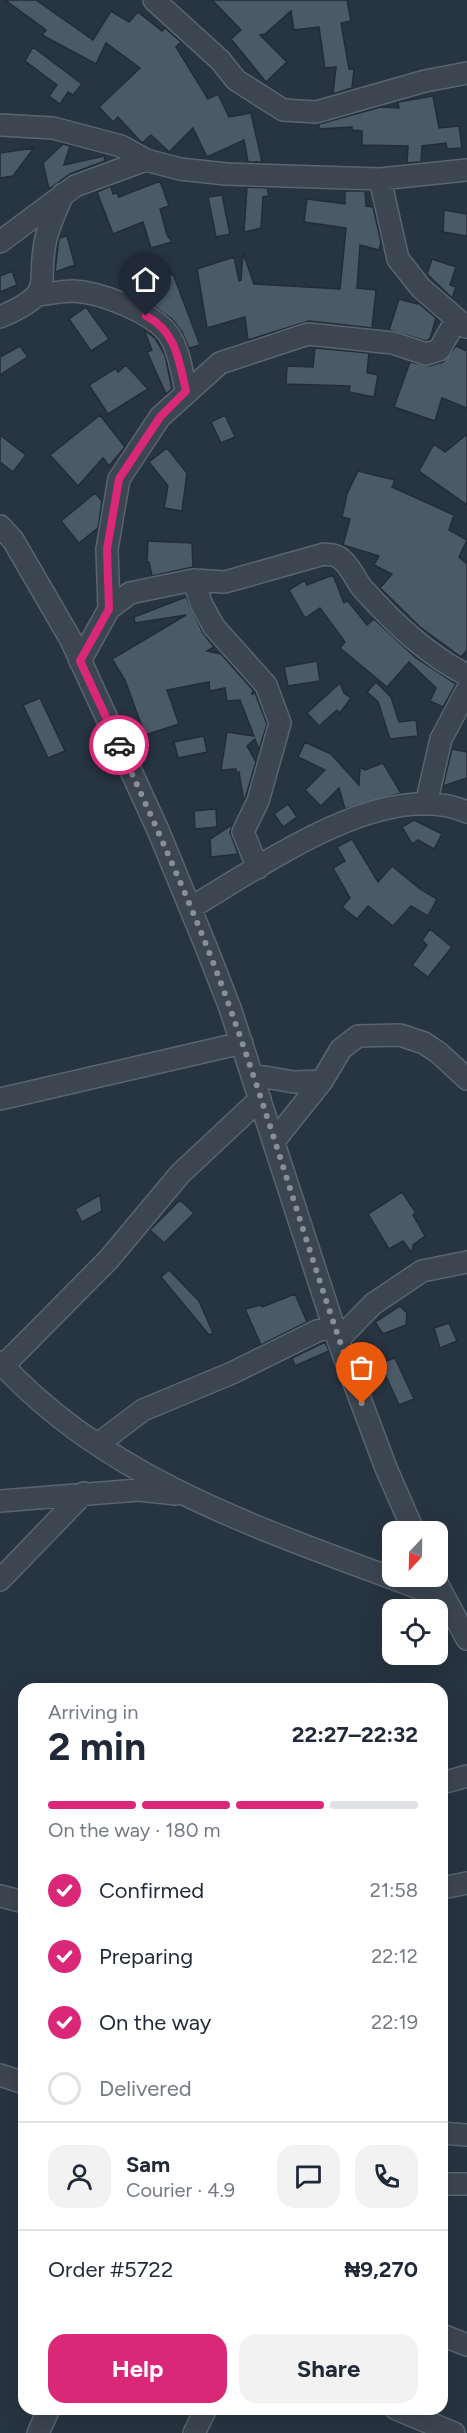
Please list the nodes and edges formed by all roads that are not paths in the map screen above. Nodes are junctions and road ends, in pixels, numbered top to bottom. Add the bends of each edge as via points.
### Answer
1 (154, 0) edge
2 (467, 73) edge
3 (0, 125) edge
4 (146, 160) junction
5 (467, 170) edge
6 (380, 179) junction
7 (63, 194) junction
8 (0, 242) edge
9 (37, 295) junction
10 (0, 317) edge
11 (461, 324) edge
12 (186, 391) junction
13 (0, 526) edge
14 (193, 580) junction
15 (109, 609) junction
16 (80, 661) junction
17 (467, 675) edge
18 (467, 690) edge
19 (426, 804) junction
20 (467, 812) edge
21 (258, 868) junction
22 (190, 908) junction
23 (242, 1043) junction
24 (253, 1075) junction
25 (467, 1079) edge
26 (322, 1081) junction
27 (0, 1099) edge
28 (260, 1099) junction
29 (274, 1141) junction
30 (467, 1262) edge
31 (336, 1333) junction
32 (2, 1364) edge
33 (98, 1444) junction
34 (84, 1493) junction
35 (185, 1495) junction
36 (0, 1501) edge
37 (409, 1521) edge
38 (0, 1580) edge
39 (438, 1587) edge
40 (442, 1597) junction
41 (467, 1639) edge
42 (467, 1776) edge
43 (448, 1781) edge
44 (467, 1882) edge
45 (448, 1887) edge
46 (0, 1896) edge
47 (18, 1900) edge
48 (0, 2075) edge
49 (18, 2081) edge
50 (448, 2133) edge
51 (467, 2135) edge
52 (448, 2184) edge
53 (467, 2184) edge
54 (448, 2337) edge
55 (467, 2345) edge
56 (46, 2415) edge
57 (203, 2415) edge
58 (410, 2415) edge
59 (38, 2433) edge
60 (194, 2433) edge
61 (454, 2433) edge

1 - 2 street via 220,60 236,80 283,110 316,112
3 - 4 street via 53,128 121,146
4 - 6 street via 180,169 226,174
4 - 7 street
5 - 6 street
6 - 11 street via 398,259 421,288
7 - 8 street
7 - 9 street via 46,239 43,285
9 - 10 street
9 - 12 street via 73,291 97,295 158,322 177,353
11 - 12 street via 439,350 426,354 393,343 308,334 220,363
12 - 15 street via 160,417 119,479 107,549
13 - 16 street via 13,540
14 - 15 street via 130,593
14 - 17 street via 225,582 324,554 335,555 418,642 446,665
14 - 21 street via 214,627 266,685 280,723 258,801 243,832
15 - 16 street
16 - 22 street
18 - 19 street via 441,739
19 - 20 street via 450,805
19 - 21 street via 411,803 360,816 324,830
21 - 22 street
22 - 23 street
23 - 24 street
23 - 27 street
24 - 26 street via 294,1082
24 - 28 street
25 - 26 street via 439,1053 400,1035 358,1036 341,1049
26 - 29 street
28 - 29 street
28 - 32 street via 180,1174 109,1259
29 - 31 street
30 - 31 street via 422,1271
31 - 33 street via 317,1332 143,1410
31 - 37 street
32 - 33 street via 65,1423
33 - 35 street
34 - 35 street via 139,1490
34 - 36 street
34 - 38 street
35 - 40 street
39 - 40 street
40 - 41 street
42 - 43 street
44 - 45 street
46 - 47 street
48 - 49 street
50 - 51 street
52 - 53 street
54 - 55 street
56 - 59 street
57 - 60 street
58 - 61 street

